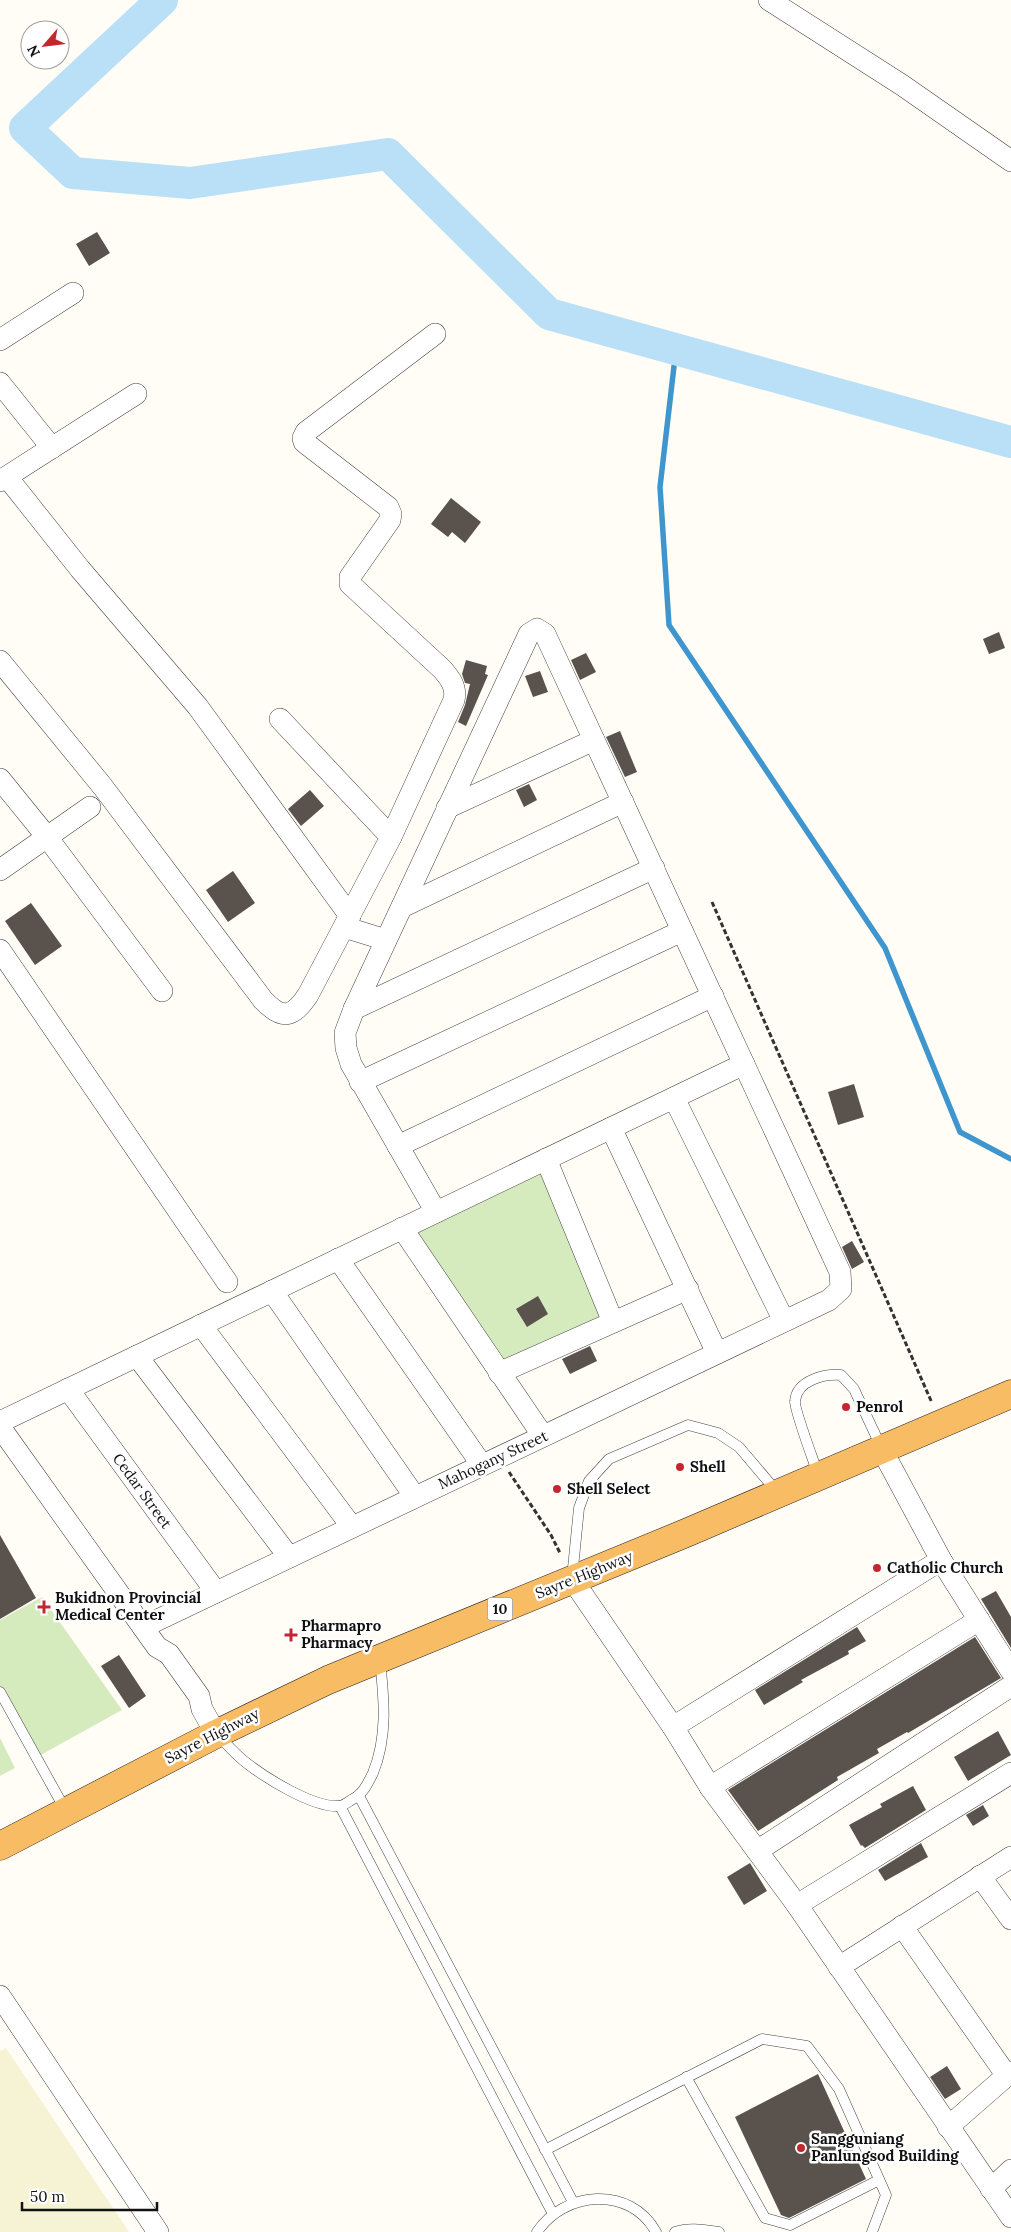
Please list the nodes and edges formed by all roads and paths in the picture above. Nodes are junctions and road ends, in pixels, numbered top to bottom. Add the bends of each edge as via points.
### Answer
1 (769, 0) edge
2 (1011, 161) edge
3 (73, 293) dead end
4 (435, 334) dead end
5 (0, 340) edge
6 (0, 383) edge
7 (136, 394) dead end
8 (52, 448) junction
9 (4, 479) edge
10 (0, 661) edge
11 (280, 719) dead end
12 (594, 740) junction
13 (0, 779) edge
14 (623, 802) junction
15 (90, 807) dead end
16 (448, 808) junction
17 (47, 837) junction
18 (391, 837) junction
19 (654, 868) junction
20 (0, 870) edge
21 (712, 902) dead end
22 (402, 907) junction
23 (347, 922) junction
24 (682, 931) junction
25 (386, 940) junction
26 (0, 950) edge
27 (162, 991) dead end
28 (713, 996) junction
29 (354, 1009) junction
30 (744, 1064) junction
31 (360, 1082) junction
32 (674, 1098) junction
33 (611, 1128) junction
34 (398, 1146) junction
35 (546, 1159) junction
36 (436, 1212) junction
37 (402, 1228) junction
38 (338, 1259) junction
39 (227, 1282) dead end
40 (688, 1289) junction
41 (272, 1291) junction
42 (613, 1322) junction
43 (784, 1322) junction
44 (202, 1325) junction
45 (718, 1353) junction
46 (137, 1356) junction
47 (499, 1372) junction
48 (68, 1389) junction
49 (1011, 1394) edge
50 (0, 1422) edge
51 (942, 1424) junction
52 (0, 1427) edge
53 (543, 1436) junction
54 (882, 1450) junction
55 (490, 1461) junction
56 (818, 1476) junction
57 (779, 1493) junction
58 (415, 1497) junction
59 (352, 1527) junction
60 (289, 1557) junction
61 (941, 1560) junction
62 (572, 1579) junction
63 (216, 1592) junction
64 (978, 1620) junction
65 (143, 1627) junction
66 (380, 1658) junction
67 (1011, 1671) edge
68 (1011, 1686) edge
69 (0, 1692) edge
70 (0, 1709) edge
71 (12, 1712) junction
72 (673, 1727) junction
73 (216, 1734) junction
74 (1011, 1773) edge
75 (710, 1786) junction
76 (359, 1796) junction
77 (340, 1806) junction
78 (66, 1811) junction
79 (0, 1846) edge
80 (757, 1852) junction
81 (1011, 1857) edge
82 (980, 1876) junction
83 (797, 1905) junction
84 (1011, 1919) edge
85 (902, 1926) junction
86 (839, 1968) junction
87 (0, 1996) edge
88 (1009, 2074) edge
89 (686, 2077) junction
90 (948, 2127) junction
91 (545, 2150) junction
92 (1011, 2170) edge
93 (879, 2180) junction
94 (992, 2190) junction
95 (574, 2202) junction
96 (553, 2214) junction
97 (1011, 2217) edge
98 (158, 2232) edge
99 (537, 2232) edge
100 (656, 2232) edge
101 (675, 2232) edge
102 (719, 2232) edge
103 (872, 2232) edge

1 - 2 street via 902,85
3 - 5 street
4 - 18 street via 306,432 303,438 388,507 392,514 390,520 350,577 350,584 442,669 454,686 454,700
6 - 8 street
7 - 8 street
8 - 9 street
9 - 23 street via 198,707
10 - 23 street via 103,787 273,1011 290,1014 300,1006
11 - 18 street
12 - 14 street
12 - 16 street
12 - 16 street via 545,634 540,629 535,630 529,634
13 - 17 street
14 - 19 street
14 - 22 street
15 - 17 street
16 - 22 street
17 - 20 street
17 - 27 street
18 - 23 street
19 - 24 street
19 - 29 street
21 - 51 path
22 - 25 street
23 - 25 street
24 - 28 street
24 - 31 street
25 - 29 street
26 - 39 street
28 - 30 street
28 - 34 street
29 - 31 street via 345,1033 346,1048
30 - 32 street
30 - 43 street, Mahogany Street via 840,1272 841,1289 829,1300
31 - 34 street
32 - 33 street
32 - 43 street
33 - 35 street
33 - 40 street
34 - 36 street
35 - 36 street
35 - 42 street
36 - 37 street
37 - 38 street
37 - 47 street
38 - 41 street
38 - 55 street
40 - 42 street
40 - 45 street
41 - 44 street
41 - 58 street
42 - 47 street
43 - 45 street, Mahogany Street
44 - 46 street
44 - 59 street
45 - 53 street, Mahogany Street
46 - 48 street
46 - 60 street
47 - 53 street
48 - 50 street
48 - 63 street, Cedar Street
49 - 51 highway, Sayre Highway / 10
51 - 54 highway, Sayre Highway / 10
52 - 65 street
53 - 55 street, Mahogany Street
54 - 56 highway, Sayre Highway / 10
54 - 56 lane via 854,1390 841,1375 830,1374 809,1381 800,1388 794,1401
54 - 61 street
55 - 58 street, Mahogany Street
55 - 62 path via 552,1534
56 - 57 highway, Sayre Highway / 10
57 - 62 highway, Sayre Highway / 10
57 - 62 lane via 739,1447 718,1433 688,1425 609,1459 589,1481 579,1508
58 - 59 street, Mahogany Street
59 - 60 street, Mahogany Street
60 - 63 street, Mahogany Street
61 - 64 street
61 - 72 street
62 - 66 highway, Sayre Highway / 10
62 - 72 street
63 - 65 street, Mahogany Street
64 - 67 street
64 - 75 street
65 - 73 street via 157,1647 159,1662 188,1703 202,1710
66 - 73 highway, Sayre Highway / 10
66 - 76 lane via 384,1736 378,1761
68 - 80 street
69 - 71 lane
70 - 71 lane
71 - 78 lane
72 - 75 street
73 - 77 lane via 243,1760 296,1794
73 - 78 highway, Sayre Highway / 10
74 - 83 street
75 - 80 street
76 - 77 lane
76 - 91 lane
77 - 96 lane
78 - 79 highway, Sayre Highway / 10
80 - 83 street
81 - 82 street
82 - 84 street
82 - 85 street
83 - 86 street
85 - 86 street
85 - 88 street
86 - 90 street
87 - 98 street
88 - 90 street
89 - 91 lane
89 - 93 lane via 762,2039 807,2046 839,2088
89 - 93 lane via 765,2218 790,2226
90 - 94 street
91 - 95 lane
92 - 94 street
93 - 103 lane via 886,2195
94 - 97 street
95 - 96 lane
95 - 100 lane via 595,2198 618,2202 638,2212
96 - 99 lane
101 - 102 lane via 698,2229

